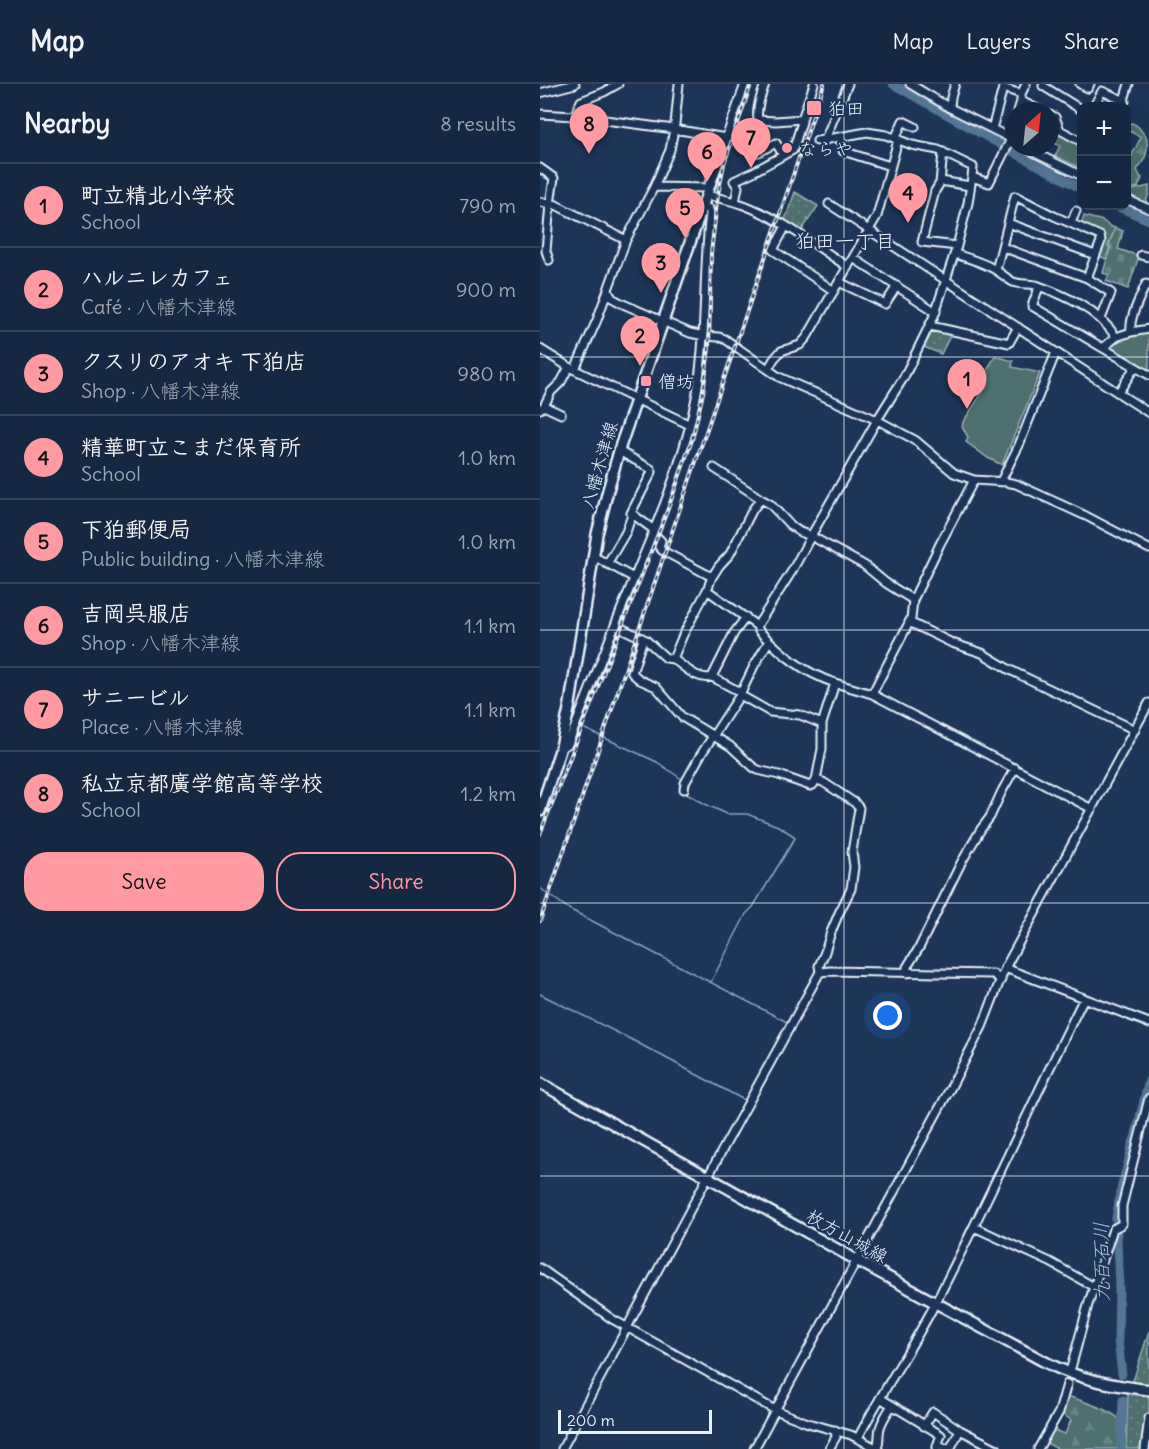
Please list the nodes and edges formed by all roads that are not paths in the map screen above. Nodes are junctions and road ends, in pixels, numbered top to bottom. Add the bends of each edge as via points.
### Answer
1 (575, 84) edge
2 (618, 84) edge
3 (679, 84) edge
4 (744, 84) edge
5 (765, 84) edge
6 (814, 84) edge
7 (848, 84) edge
8 (910, 84) edge
9 (956, 84) edge
10 (1026, 84) edge
11 (1080, 84) edge
12 (1090, 84) edge
13 (1129, 84) edge
14 (566, 85) edge
15 (1042, 85) edge
16 (836, 89) dead end
17 (844, 92) junction
18 (540, 93) edge
19 (1021, 98) junction
20 (1020, 102) edge
21 (1027, 102) edge
22 (1096, 102) edge
23 (1120, 102) edge
24 (1124, 102) edge
25 (1077, 107) edge
26 (950, 108) junction
27 (540, 114) edge
28 (574, 116) junction
29 (801, 119) junction
30 (758, 120) junction
31 (915, 127) dead end
32 (1059, 127) edge
33 (674, 129) junction
34 (741, 129) dead end
35 (992, 129) junction
36 (1005, 136) edge
37 (841, 137) junction
38 (726, 138) junction
39 (897, 139) junction
40 (1077, 139) edge
41 (826, 140) junction
42 (817, 141) dead end
43 (1005, 151) edge
44 (759, 152) dead end
45 (943, 152) junction
46 (783, 155) junction
47 (1041, 156) edge
48 (1052, 156) edge
49 (890, 166) junction
50 (540, 168) edge
51 (1077, 168) edge
52 (1077, 174) edge
53 (972, 177) junction
54 (941, 181) junction
55 (970, 186) junction
56 (654, 187) junction
57 (708, 192) junction
58 (1131, 201) edge
59 (540, 202) edge
60 (735, 202) junction
61 (550, 204) junction
62 (829, 204) dead end
63 (703, 206) junction
64 (1149, 209) edge
65 (1076, 211) dead end
66 (1071, 223) junction
67 (1008, 224) junction
68 (786, 226) junction
69 (869, 230) junction
70 (626, 240) junction
71 (1002, 247) junction
72 (956, 250) junction
73 (1095, 255) junction
74 (1141, 255) dead end
75 (1149, 257) edge
76 (853, 258) junction
77 (549, 260) dead end
78 (848, 267) junction
79 (996, 270) junction
80 (1087, 278) junction
81 (946, 280) junction
82 (839, 282) junction
83 (1148, 282) edge
84 (897, 286) junction
85 (1039, 287) junction
86 (608, 291) junction
87 (834, 291) junction
88 (936, 312) junction
89 (1101, 319) junction
90 (663, 321) junction
91 (930, 326) junction
92 (1018, 327) junction
93 (1149, 329) edge
94 (1131, 332) junction
95 (704, 336) junction
96 (1116, 338) junction
97 (1103, 348) junction
98 (540, 349) edge
99 (1056, 352) junction
100 (1135, 367) junction
101 (572, 368) junction
102 (768, 369) junction
103 (1149, 375) edge
104 (1118, 393) junction
105 (636, 400) junction
106 (542, 407) edge
107 (1149, 412) edge
108 (561, 414) dead end
109 (877, 420) junction
110 (690, 425) junction
111 (619, 451) junction
112 (714, 468) dead end
113 (974, 480) junction
114 (1001, 481) junction
115 (761, 499) junction
116 (632, 515) junction
117 (654, 532) junction
118 (811, 536) junction
119 (1149, 549) edge
120 (592, 556) junction
121 (607, 564) junction
122 (712, 577) junction
123 (634, 578) junction
124 (707, 590) junction
125 (913, 600) junction
126 (746, 617) junction
127 (909, 622) junction
128 (615, 625) junction
129 (757, 626) junction
130 (643, 639) junction
131 (769, 641) junction
132 (673, 659) junction
133 (712, 677) junction
134 (835, 683) junction
135 (740, 694) junction
136 (872, 694) junction
137 (1149, 703) edge
138 (822, 724) junction
139 (1135, 730) junction
140 (713, 735) junction
141 (561, 747) junction
142 (1015, 768) junction
143 (816, 780) junction
144 (684, 789) dead end
145 (543, 796) edge
146 (1092, 809) junction
147 (540, 811) edge
148 (1005, 968) junction
149 (820, 972) junction
150 (907, 973) junction
151 (1001, 980) junction
152 (1083, 1000) junction
153 (1149, 1023) edge
154 (540, 1083) edge
155 (1149, 1098) edge
156 (708, 1177) junction
157 (974, 1227) junction
158 (858, 1261) junction
159 (540, 1268) edge
160 (1094, 1287) junction
161 (936, 1303) junction
162 (627, 1328) junction
163 (1071, 1368) dead end
164 (1067, 1384) dead end
165 (1149, 1390) edge
166 (880, 1398) junction
167 (892, 1405) junction
168 (775, 1410) junction
169 (1149, 1418) edge
170 (924, 1426) junction
171 (835, 1430) junction
172 (960, 1430) junction
173 (858, 1438) junction
174 (987, 1446) edge
175 (877, 1448) edge
176 (937, 1448) edge
177 (562, 1449) edge
178 (754, 1449) edge
179 (829, 1449) edge
180 (997, 1449) edge
181 (1038, 1449) edge
182 (1145, 1449) edge

1 - 14 street
2 - 28 street via 580,101
3 - 33 street
4 - 38 street
5 - 30 street
6 - 29 street
7 - 17 street
8 - 26 street
9 - 26 street
10 - 19 street
11 - 12 street via 1088,88
13 - 24 street
14 - 18 street
15 - 25 street
16 - 17 street
17 - 41 street
19 - 20 street
19 - 21 street
19 - 35 street via 1003,88
22 - 23 street via 1102,91
26 - 35 street
27 - 28 street
28 - 33 street
29 - 30 street
29 - 46 street via 794,150
30 - 34 street via 753,134
31 - 39 street via 903,121
32 - 40 street
33 - 38 street
33 - 56 street via 670,150
35 - 36 street
37 - 39 street via 867,132
37 - 41 street
37 - 49 street via 843,151
38 - 57 main road, 八幡木津線
39 - 45 street
39 - 49 street
41 - 42 street
43 - 53 street via 989,183
44 - 46 street via 776,143
45 - 53 street via 973,167
45 - 54 street
46 - 60 street via 734,181 738,187
47 - 52 street
48 - 51 street
49 - 69 street via 878,214
50 - 61 street via 554,178
53 - 55 street
54 - 55 street
54 - 72 street via 922,242
55 - 72 street
56 - 57 street
56 - 70 street
57 - 60 street
57 - 63 main road, 八幡木津線
58 - 64 street
59 - 61 street
60 - 68 street
61 - 70 street
61 - 77 street via 546,251
62 - 69 street
63 - 90 main road, 八幡木津線
63 - 95 street via 710,213
65 - 66 street
66 - 67 street via 1015,196
66 - 73 street via 1100,236
67 - 71 street
67 - 73 street
68 - 78 street
68 - 87 street via 773,250
69 - 76 street
69 - 81 street
70 - 86 street
71 - 79 street
71 - 80 street
72 - 79 street
72 - 81 street
73 - 80 street
74 - 75 street
76 - 78 street
76 - 84 street
78 - 82 street
79 - 85 street via 1014,282
80 - 89 street via 1111,293
81 - 88 street
81 - 92 street
82 - 84 street via 885,304
82 - 87 street
83 - 94 street via 1136,307
84 - 88 street
85 - 89 street via 1073,300
85 - 97 street via 1032,306
86 - 90 street via 623,304
86 - 101 street via 589,340
87 - 102 street via 807,337 800,345 781,351
88 - 91 street
89 - 96 street
90 - 95 street
90 - 105 main road, 八幡木津線
91 - 92 street via 1008,343
91 - 109 street
92 - 99 street
93 - 94 street
94 - 96 street
95 - 102 street via 725,339
95 - 110 street
96 - 97 street
97 - 100 street
98 - 101 street
99 - 104 street
99 - 114 street
100 - 103 street
100 - 104 street
101 - 105 street
101 - 106 street
102 - 109 street
104 - 107 street
105 - 110 street
105 - 111 main road, 八幡木津線
106 - 108 street
109 - 113 street via 915,440 954,473
109 - 118 street
110 - 117 street
111 - 116 street via 652,472
111 - 120 main road, 八幡木津線
112 - 115 street
113 - 114 street
113 - 125 street
114 - 119 street via 1021,486
115 - 118 street via 790,525
115 - 122 street via 730,554
116 - 117 street
116 - 121 street
117 - 122 street via 663,551
117 - 123 street
118 - 125 street via 864,565
118 - 129 street
120 - 121 street
120 - 141 main road, 八幡木津線
121 - 123 street
122 - 124 street
123 - 128 street
124 - 126 street
124 - 132 street
125 - 127 street
126 - 129 street
126 - 133 street
127 - 136 street
127 - 139 street via 952,644 982,653
128 - 130 street
128 - 141 street via 568,744
129 - 131 street
130 - 132 street via 666,658
130 - 140 street via 633,676 659,690 682,717
131 - 134 street via 796,665
131 - 135 street
132 - 133 street via 699,677
133 - 135 street
134 - 136 street
134 - 138 street
135 - 138 street via 770,712 800,715
135 - 140 street
136 - 142 street
137 - 139 street
138 - 143 street
139 - 146 street
140 - 143 street via 758,770 810,786
140 - 144 street
141 - 145 main road, 八幡木津線
142 - 146 street
142 - 150 street via 961,863
143 - 149 street via 859,808 851,889 838,913
145 - 147 main road, 八幡木津線
146 - 148 street
148 - 151 street
148 - 152 street
149 - 150 street
149 - 156 street
150 - 151 street via 993,974
151 - 158 street via 982,1028
152 - 153 street
152 - 157 street
154 - 156 main road, 枚方山城線
155 - 160 street via 1122,1206 1122,1224 1113,1229
156 - 158 main road, 枚方山城線
156 - 162 street
157 - 160 street
157 - 161 street
158 - 161 main road, 枚方山城線
158 - 168 street
159 - 162 street
160 - 163 street
161 - 165 main road, 枚方山城線 via 1067,1373 1104,1384
161 - 166 street
162 - 168 street
162 - 177 street
164 - 181 street via 1059,1412
166 - 167 street
166 - 173 street
167 - 170 street
167 - 175 street via 879,1431
168 - 171 street
168 - 178 street
169 - 182 street
170 - 172 street via 933,1412
170 - 176 street via 941,1435
171 - 173 street
171 - 179 street via 836,1437
172 - 174 street
172 - 176 street via 950,1449
173 - 175 street
174 - 180 street

